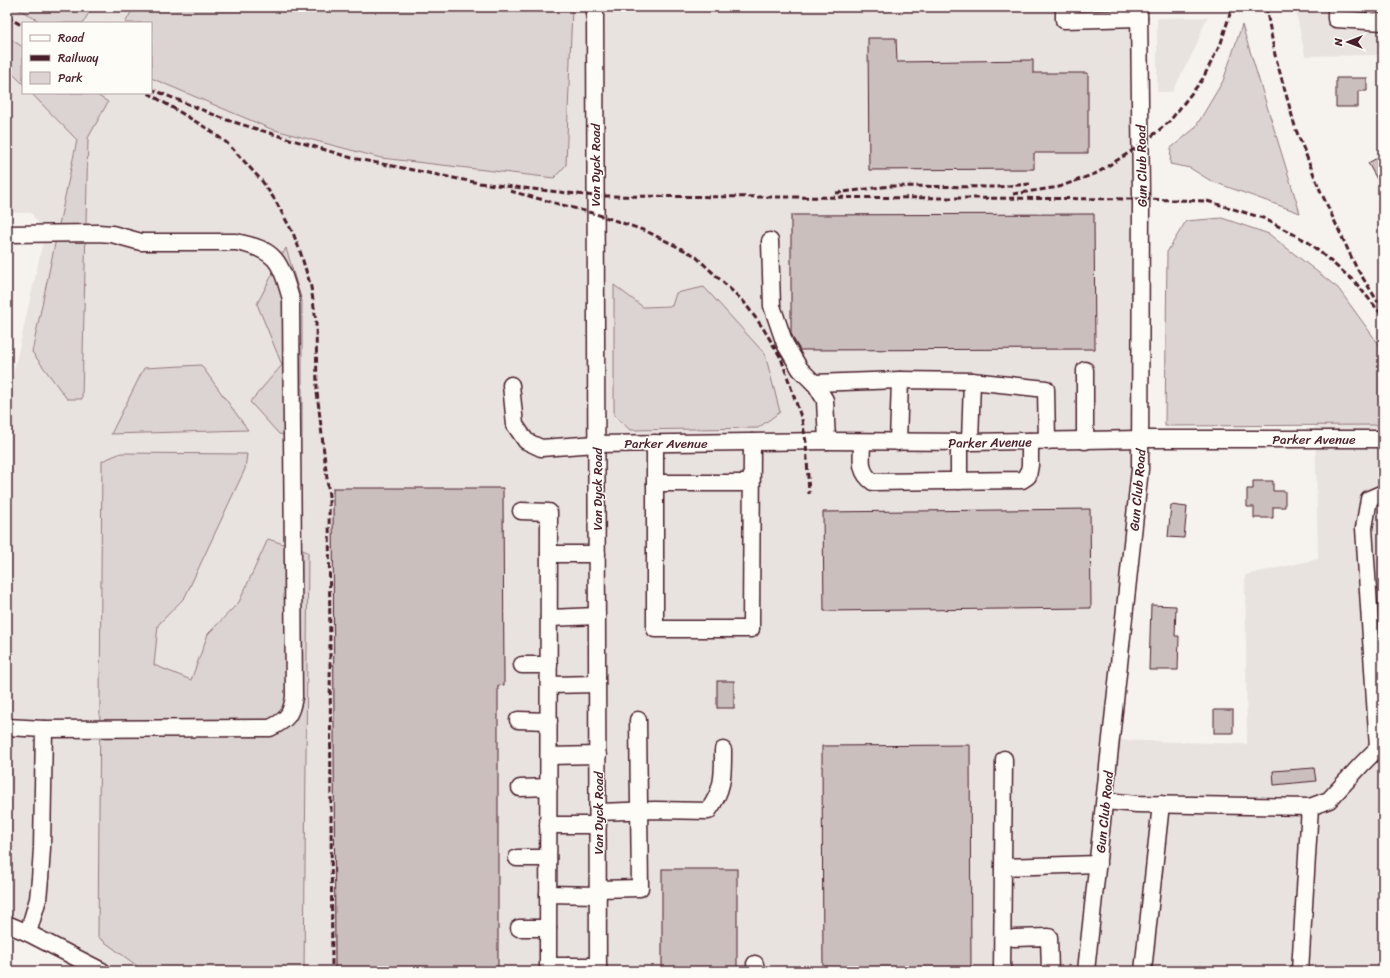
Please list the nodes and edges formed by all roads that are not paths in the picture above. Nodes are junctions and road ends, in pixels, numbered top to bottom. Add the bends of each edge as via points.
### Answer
1 (595, 7) edge
2 (1064, 7) edge
3 (1336, 7) edge
4 (1139, 12) edge
5 (1383, 22) edge
6 (7, 234) edge
7 (770, 241) dead end
8 (1085, 370) dead end
9 (900, 380) junction
10 (972, 381) junction
11 (814, 383) junction
12 (510, 385) dead end
13 (1141, 439) junction
14 (1383, 439) edge
15 (1085, 440) junction
16 (828, 441) junction
17 (1030, 441) junction
18 (1046, 441) junction
19 (752, 442) junction
20 (862, 442) junction
21 (898, 442) junction
22 (965, 442) junction
23 (656, 443) junction
24 (596, 444) junction
25 (959, 481) junction
26 (656, 483) junction
27 (751, 483) junction
28 (1383, 493) edge
29 (521, 511) dead end
30 (549, 554) junction
31 (597, 554) junction
32 (597, 616) junction
33 (549, 618) junction
34 (522, 665) dead end
35 (549, 665) junction
36 (598, 684) junction
37 (549, 686) junction
38 (518, 720) dead end
39 (638, 720) dead end
40 (549, 721) junction
41 (7, 727) edge
42 (44, 729) junction
43 (1381, 746) edge
44 (723, 750) dead end
45 (549, 756) junction
46 (598, 756) junction
47 (1004, 759) dead end
48 (549, 787) junction
49 (520, 788) dead end
50 (1105, 801) junction
51 (1161, 804) junction
52 (1310, 807) junction
53 (639, 810) junction
54 (598, 818) junction
55 (548, 825) junction
56 (517, 858) dead end
57 (548, 858) junction
58 (1098, 864) junction
59 (1003, 867) junction
60 (598, 892) junction
61 (548, 894) junction
62 (7, 924) edge
63 (519, 928) dead end
64 (548, 928) junction
65 (28, 933) junction
66 (1014, 938) dead end
67 (598, 968) edge
68 (568, 969) edge
69 (102, 971) edge
70 (1002, 971) edge
71 (1050, 971) edge
72 (1086, 971) edge
73 (1143, 971) edge
74 (1300, 971) edge

1 - 24 street, Van Dyck Road
2 - 4 street via 1064,20
3 - 5 street via 1336,19
4 - 13 street, Gun Club Road
6 - 42 street via 98,233 141,242 249,244 263,249 274,257 280,266 291,299 294,697 292,709 287,717 270,728
7 - 11 street via 772,306 785,344 800,369
8 - 15 street
9 - 10 street
9 - 11 street
9 - 21 street
10 - 18 street via 1046,388
10 - 22 street
11 - 16 street via 825,400
12 - 24 street, Parker Avenue via 515,425 526,441 541,448
13 - 14 street, Parker Avenue
13 - 15 street, Parker Avenue
13 - 50 street, Gun Club Road
15 - 18 street, Parker Avenue
16 - 19 street, Parker Avenue
16 - 20 street, Parker Avenue
17 - 18 street, Parker Avenue
17 - 22 street, Parker Avenue
17 - 25 street via 1028,476 1022,480
19 - 23 street, Parker Avenue
19 - 27 street
20 - 21 street, Parker Avenue
20 - 25 street via 862,470 873,482
21 - 22 street, Parker Avenue
22 - 25 street
23 - 24 street, Parker Avenue
23 - 26 street
24 - 31 street, Van Dyck Road
26 - 27 street
26 - 27 street via 655,629 751,629
28 - 43 street via 1369,499 1364,528
29 - 30 street via 549,512
30 - 31 street
30 - 33 street
31 - 32 street, Van Dyck Road
32 - 33 street
32 - 36 street, Van Dyck Road
33 - 35 street
34 - 35 street
35 - 37 street
36 - 37 street
36 - 46 street, Van Dyck Road
37 - 40 street
38 - 40 street
39 - 53 street
40 - 45 street
41 - 42 street
42 - 65 street via 40,879 38,899
43 - 52 street via 1329,800
44 - 53 street via 723,781 716,800 708,811
45 - 46 street
45 - 48 street
46 - 54 street, Van Dyck Road
47 - 59 street
48 - 49 street
48 - 55 street
50 - 51 street
50 - 58 street, Gun Club Road
51 - 52 street
51 - 73 street
52 - 74 street
53 - 54 street
53 - 60 street via 640,888
54 - 55 street
54 - 60 street, Van Dyck Road
55 - 57 street
56 - 57 street
57 - 61 street
58 - 59 street
58 - 72 street, Gun Club Road
59 - 70 street
60 - 61 street
60 - 67 street, Van Dyck Road
61 - 64 street
62 - 65 street
63 - 64 street
64 - 68 street via 548,966
65 - 69 street
66 - 71 street via 1049,937
67 - 68 street

